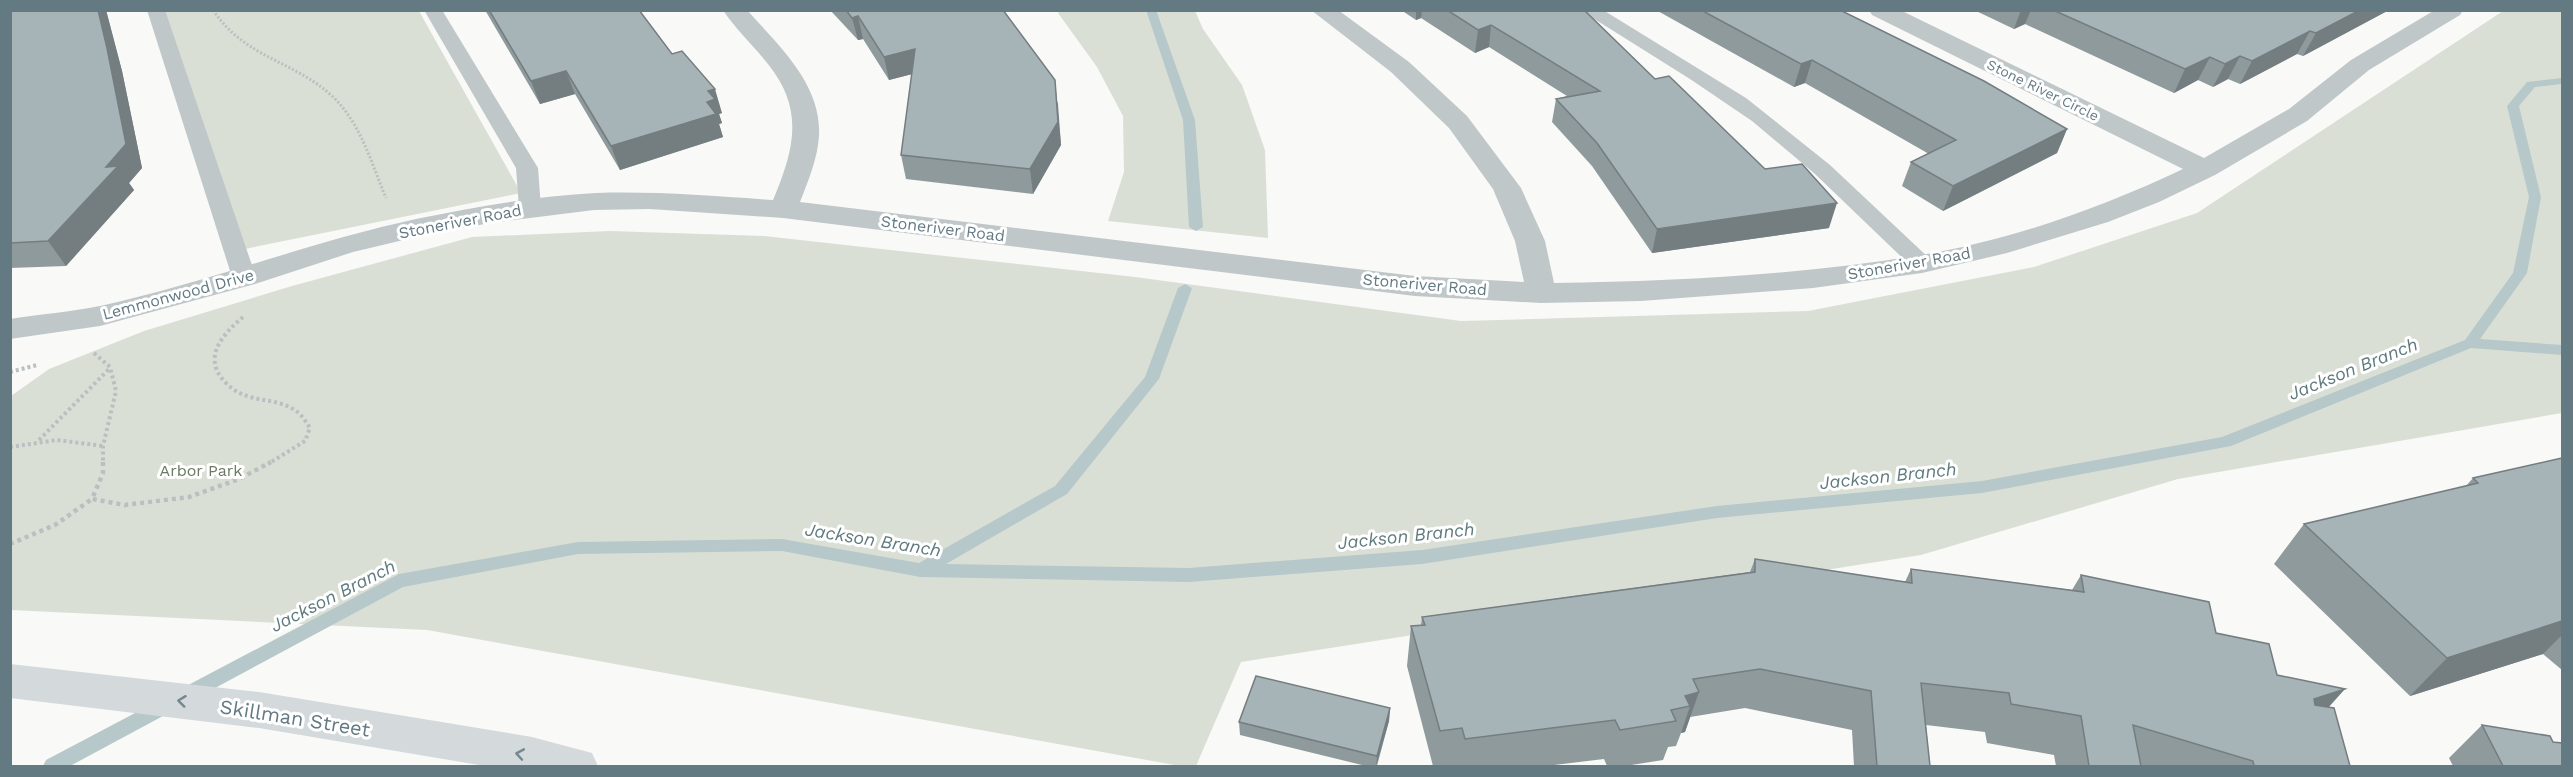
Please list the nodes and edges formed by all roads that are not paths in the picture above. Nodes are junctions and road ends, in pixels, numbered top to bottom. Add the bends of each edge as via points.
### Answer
1 (156, 10) edge
2 (433, 10) edge
3 (734, 10) edge
4 (1322, 10) edge
5 (1589, 10) edge
6 (1880, 10) edge
7 (2452, 10) edge
8 (2205, 169) junction
9 (530, 208) junction
10 (783, 209) junction
11 (342, 246) joint
12 (1922, 264) junction
13 (244, 277) junction
14 (1541, 293) junction
15 (10, 329) edge
16 (10, 681) edge
17 (577, 766) edge

1 - 13 lane
2 - 9 lane via 526,168
3 - 10 street via 793,79 807,114 807,142 799,174
4 - 14 street via 1400,67 1458,122 1507,188 1530,242
5 - 12 lane via 1759,117 1831,176
6 - 8 street, Stone River Circle
7 - 8 street, Stoneriver Road via 2360,65 2298,115
8 - 12 street, Stoneriver Road via 2098,216 2007,244
9 - 10 street, Stoneriver Road via 650,201
9 - 11 street, Stoneriver Road
10 - 14 street, Stoneriver Road via 1415,286
11 - 13 street, Lemmonwood Drive
12 - 14 street, Stoneriver Road via 1813,279 1641,291
13 - 15 street, Lemmonwood Drive via 100,316
17 -> 16 main road, Skillman Street via 259,710

